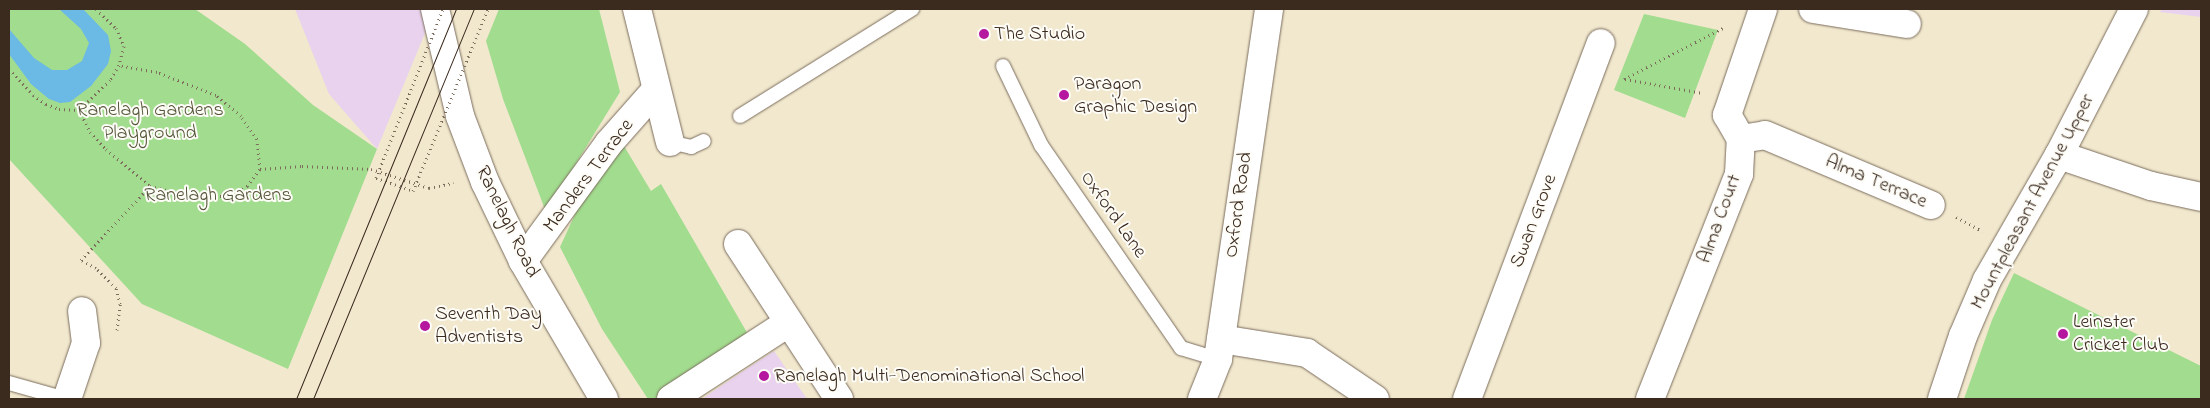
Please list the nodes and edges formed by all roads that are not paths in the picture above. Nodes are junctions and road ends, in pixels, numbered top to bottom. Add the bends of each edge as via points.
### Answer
1 (435, 9) edge
2 (637, 9) edge
3 (912, 9) edge
4 (1268, 9) edge
5 (1762, 9) edge
6 (1813, 9) edge
7 (2134, 9) edge
8 (1907, 24) dead end
9 (1601, 43) dead end
10 (1003, 66) dead end
11 (655, 92) junction
12 (740, 116) dead end
13 (1741, 139) junction
14 (704, 141) dead end
15 (670, 142) joint
16 (2059, 155) junction
17 (2201, 197) edge
18 (1932, 205) road end
19 (738, 244) dead end
20 (523, 261) junction
21 (82, 310) dead end
22 (788, 323) junction
23 (1219, 349) junction
24 (9, 382) edge
25 (66, 399) edge
26 (604, 399) edge
27 (671, 399) edge
28 (839, 399) edge
29 (1202, 399) edge
30 (1375, 399) edge
31 (1467, 399) edge
32 (1650, 399) edge
33 (1942, 399) edge

1 - 20 street, Ranelagh Road via 460,116 485,182
2 - 11 street, Manders Terrace
3 - 12 lane
4 - 23 street, Oxford Road
5 - 13 street via 1727,115
6 - 8 street
7 - 16 street, Mountpleasant Avenue Upper
9 - 31 street, Swan Grove
10 - 23 lane, Oxford Lane via 1041,145 1181,348
11 - 15 street, Manders Terrace
11 - 20 street, Manders Terrace via 609,143
13 - 18 street, Alma Terrace via 1765,135
13 - 32 street, Alma Court via 1739,174
14 - 15 lane via 691,148
16 - 17 street via 2151,186
16 - 33 street, Mountpleasant Avenue Upper via 2007,244 1963,336
19 - 22 street
20 - 26 street, Ranelagh Road
21 - 25 street via 86,344
22 - 27 street
22 - 28 street
23 - 29 street, Oxford Road
23 - 30 street via 1307,353
24 - 25 lane

